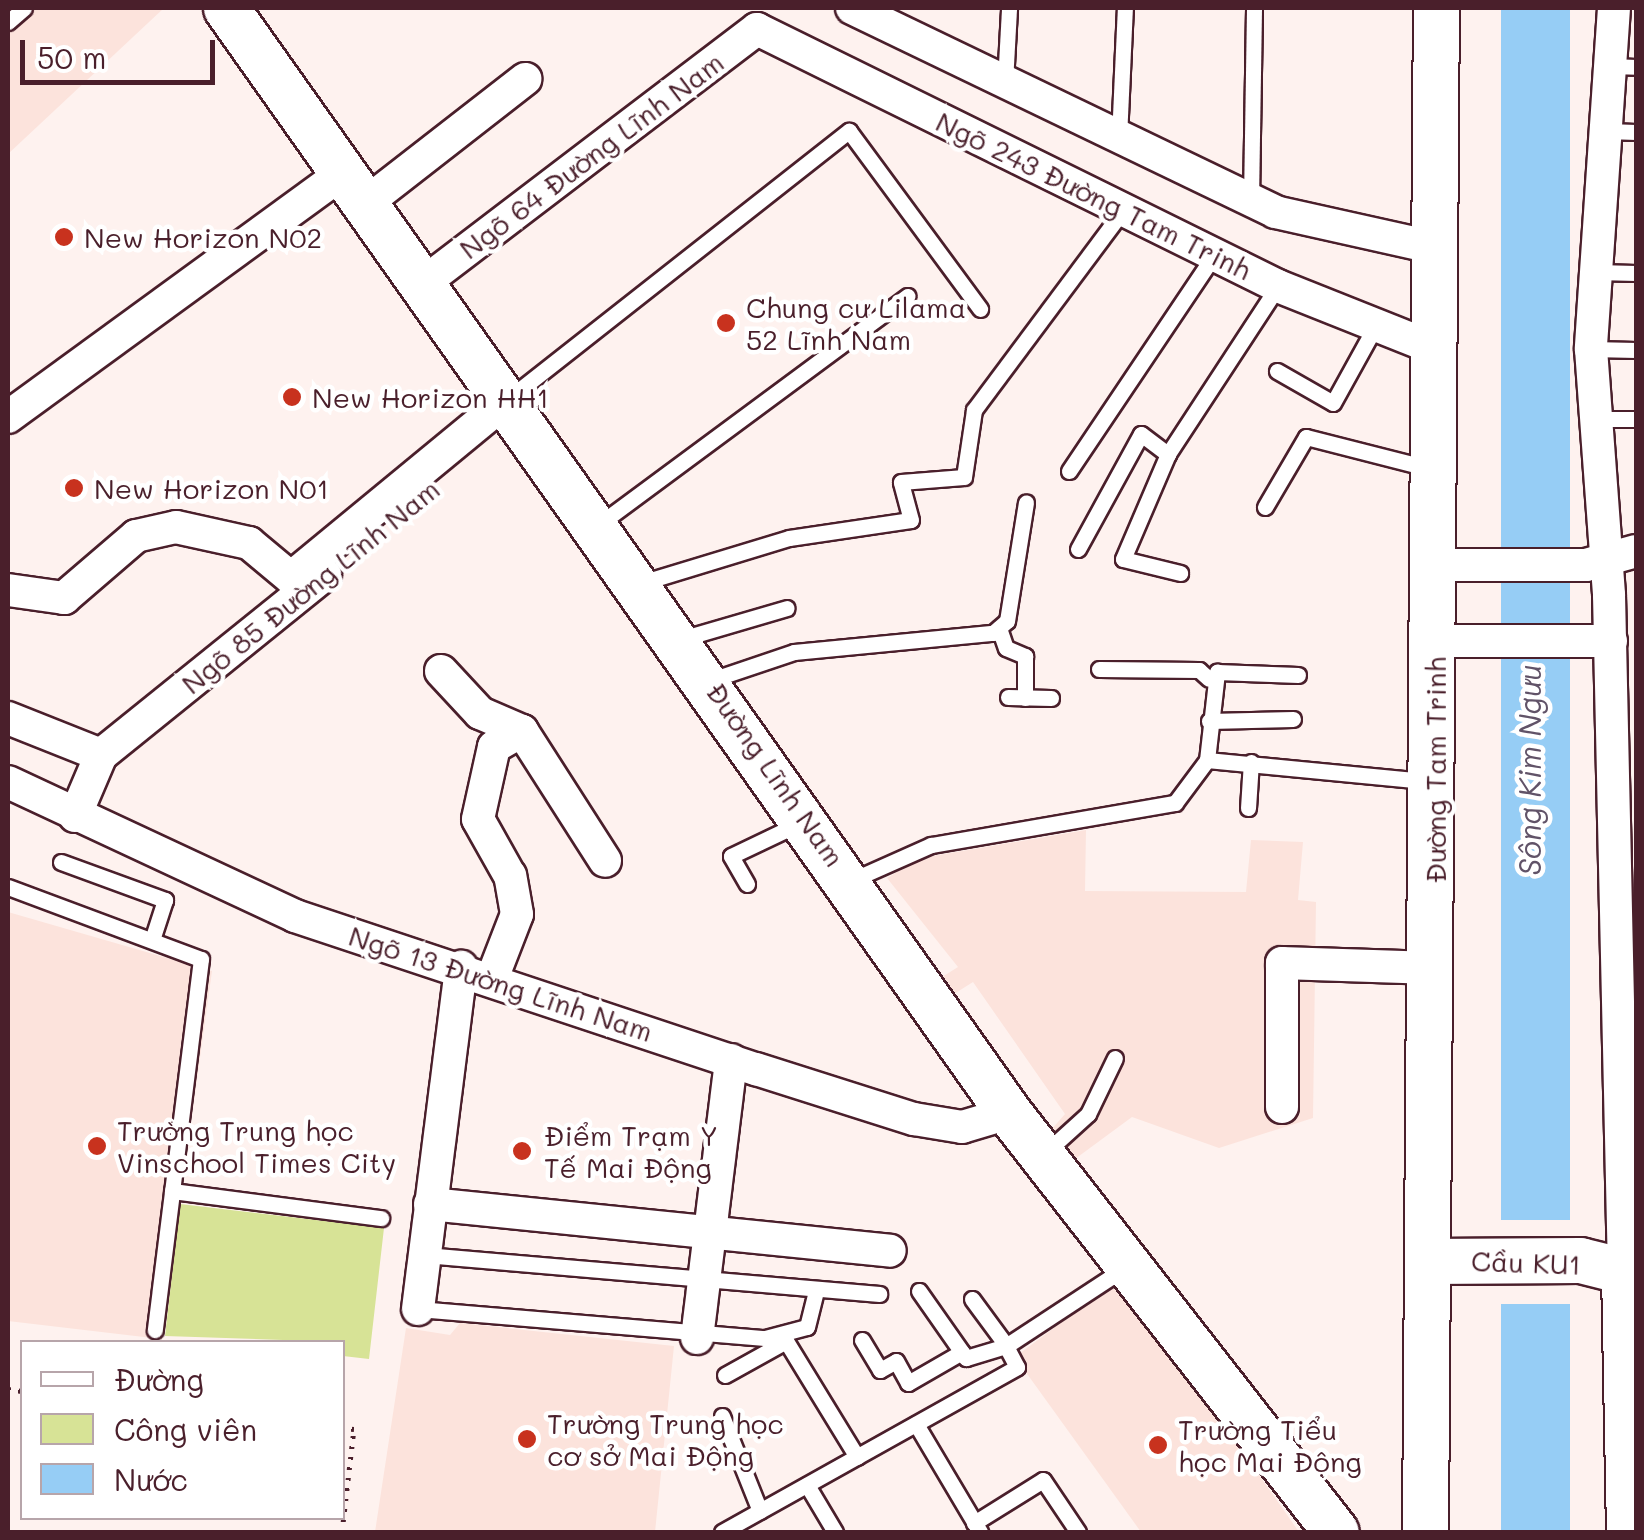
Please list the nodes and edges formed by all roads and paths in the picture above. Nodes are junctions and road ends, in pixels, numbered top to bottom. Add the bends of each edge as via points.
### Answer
1 (24, 8) edge
2 (226, 8) edge
3 (852, 8) edge
4 (1009, 8) edge
5 (1125, 8) edge
6 (1254, 8) edge
7 (1436, 8) edge
8 (1622, 12) edge
9 (8, 22) edge
10 (757, 28) joint
11 (1624, 67) edge
12 (525, 79) dead end
13 (1005, 83) junction
14 (1622, 132) edge
15 (1119, 138) junction
16 (355, 188) junction
17 (1251, 200) junction
18 (1124, 208) junction
19 (1436, 248) junction
20 (1215, 254) junction
21 (1596, 272) junction
22 (1636, 273) edge
23 (426, 281) junction
24 (1278, 286) junction
25 (907, 296) dead end
26 (980, 310) dead end
27 (1378, 321) junction
28 (1436, 348) junction
29 (1591, 349) junction
30 (1636, 350) edge
31 (1276, 371) dead end
32 (514, 408) junction
33 (8, 418) edge
34 (1592, 419) junction
35 (1636, 419) edge
36 (1168, 454) junction
37 (1437, 470) junction
38 (1069, 471) dead end
39 (1026, 503) dead end
40 (1265, 507) dead end
41 (598, 525) junction
42 (1078, 549) dead end
43 (1622, 551) edge
44 (1454, 564) junction
45 (1180, 573) dead end
46 (641, 583) junction
47 (8, 590) edge
48 (787, 608) dead end
49 (999, 628) junction
50 (681, 639) junction
51 (1451, 641) junction
52 (1610, 641) junction
53 (1099, 669) dead end
54 (441, 671) dead end
55 (1298, 675) dead end
56 (1209, 679) junction
57 (710, 680) junction
58 (1051, 698) dead end
59 (8, 718) edge
60 (1293, 719) dead end
61 (1209, 721) junction
62 (522, 731) junction
63 (101, 755) junction
64 (1208, 760) junction
65 (1252, 762) junction
66 (8, 782) edge
67 (1436, 782) junction
68 (1248, 808) dead end
69 (75, 816) junction
70 (806, 820) junction
71 (604, 861) dead end
72 (61, 862) dead end
73 (850, 881) junction
74 (747, 884) dead end
75 (8, 887) edge
76 (1627, 896) edge
77 (152, 940) junction
78 (461, 966) junction
79 (1433, 968) junction
80 (493, 976) junction
81 (1627, 979) edge
82 (1116, 1058) dead end
83 (731, 1060) junction
84 (1282, 1107) dead end
85 (1628, 1110) edge
86 (1009, 1113) junction
87 (1044, 1154) junction
88 (172, 1191) junction
89 (430, 1204) junction
90 (381, 1218) dead end
91 (710, 1231) junction
92 (890, 1251) dead end
93 (424, 1254) junction
94 (1444, 1260) junction
95 (1130, 1264) junction
96 (1630, 1271) edge
97 (703, 1280) junction
98 (918, 1291) dead end
99 (815, 1294) junction
100 (879, 1294) dead end
101 (972, 1298) dead end
102 (418, 1309) joint
103 (155, 1330) dead end
104 (696, 1338) junction
105 (862, 1340) dead end
106 (1005, 1343) junction
107 (962, 1352) junction
108 (725, 1375) dead end
109 (722, 1416) dead end
110 (916, 1424) junction
111 (345, 1428) edge
112 (857, 1457) junction
113 (807, 1485) junction
114 (345, 1506) edge
115 (760, 1511) junction
116 (977, 1528) edge
117 (722, 1532) edge
118 (835, 1532) edge
119 (1078, 1532) edge
120 (1336, 1532) edge
121 (1425, 1532) edge
122 (1629, 1532) edge

1 - 9 lane
2 - 16 main road, Đường Lĩnh Nam
3 - 13 street
4 - 13 lane
5 - 15 lane
6 - 17 lane
7 - 19 main road, Đường Tam Trinh
8 - 11 street
10 - 18 street, Ngõ 243 Đường Tam Trinh
10 - 23 street, Ngõ 64 Đường Lĩnh Nam
11 - 14 street
12 - 16 street
13 - 15 street
14 - 21 street via 1604,178
15 - 17 street
16 - 23 main road, Đường Lĩnh Nam
16 - 33 street
17 - 19 street
18 - 20 street, Ngõ 243 Đường Tam Trinh
18 - 46 lane via 974,410 964,477 901,482 911,520 789,538
19 - 28 main road, Đường Tam Trinh
20 - 24 street, Ngõ 243 Đường Tam Trinh
20 - 38 lane
21 - 22 lane
21 - 29 street
23 - 32 main road, Đường Lĩnh Nam
24 - 27 street, Ngõ 243 Đường Tam Trinh
24 - 36 lane
25 - 41 lane
26 - 32 lane via 849,131
27 - 28 street, Ngõ 243 Đường Tam Trinh
27 - 31 lane via 1333,403
28 - 37 main road, Đường Tam Trinh
29 - 30 lane
29 - 34 street
32 - 41 main road, Đường Lĩnh Nam
32 - 47 street via 292,578 249,543 176,527 136,536 64,598
32 - 63 street, Ngõ 85 Đường Lĩnh Nam
34 - 35 lane
34 - 43 street
36 - 42 lane via 1141,434
36 - 45 lane via 1123,559
37 - 40 lane via 1306,438
37 - 44 main road, Đường Tam Trinh
39 - 49 lane
41 - 46 main road, Đường Lĩnh Nam
43 - 44 street via 1574,564
43 - 52 street
44 - 51 main road, Đường Tam Trinh
46 - 50 main road, Đường Lĩnh Nam
48 - 50 lane
49 - 57 lane via 794,652
49 - 58 lane via 1006,648 1025,656 1016,698
50 - 57 main road, Đường Lĩnh Nam
51 - 52 street
51 - 67 main road, Đường Tam Trinh
52 - 76 street via 1623,712
53 - 56 lane via 1199,670
54 - 62 street via 480,712
55 - 56 lane via 1217,672
56 - 61 lane
57 - 70 main road, Đường Lĩnh Nam
59 - 63 street
60 - 61 lane
61 - 64 lane
62 - 71 street
62 - 80 street via 494,747 477,806 516,900
63 - 69 street, Ngõ 85 Đường Lĩnh Nam
64 - 65 lane
64 - 73 lane via 1175,802 930,846
65 - 67 lane
65 - 68 lane
66 - 69 street, Ngõ 13 Đường Lĩnh Nam
67 - 79 main road, Đường Tam Trinh
69 - 78 street, Ngõ 13 Đường Lĩnh Nam via 295,916
70 - 73 main road, Đường Lĩnh Nam
70 - 74 lane via 731,856
72 - 77 lane via 165,900
73 - 86 main road, Đường Lĩnh Nam
75 - 77 lane
76 - 81 street
77 - 88 lane via 200,959
78 - 80 street, Ngõ 13 Đường Lĩnh Nam
78 - 89 street
79 - 84 street via 1282,962
79 - 94 main road, Đường Tam Trinh
80 - 83 street, Ngõ 13 Đường Lĩnh Nam
81 - 85 street
82 - 87 lane via 1088,1114
83 - 86 street, Ngõ 13 Đường Lĩnh Nam via 914,1119 962,1127
83 - 91 street
85 - 96 street
86 - 87 main road, Đường Lĩnh Nam
87 - 95 main road, Đường Lĩnh Nam
88 - 90 lane
88 - 103 lane
89 - 91 street
89 - 93 street
91 - 92 street
91 - 97 street
93 - 97 lane
93 - 102 street
94 - 96 main road, Cầu KU1 via 1580,1260
94 - 121 main road, Đường Tam Trinh
95 - 106 lane
95 - 120 main road, Đường Lĩnh Nam
96 - 122 main road
97 - 99 lane
97 - 104 street
98 - 107 lane
99 - 100 lane
99 - 104 lane via 807,1328
101 - 106 lane
102 - 104 lane
105 - 107 lane via 880,1370 896,1361 908,1384
106 - 107 lane
106 - 110 lane via 1016,1367
108 - 112 lane via 786,1341
109 - 115 lane
110 - 112 lane
110 - 116 lane
111 - 114 path via 354,1430
112 - 113 lane
113 - 115 lane
113 - 118 lane
115 - 117 lane
116 - 119 lane via 1043,1480

